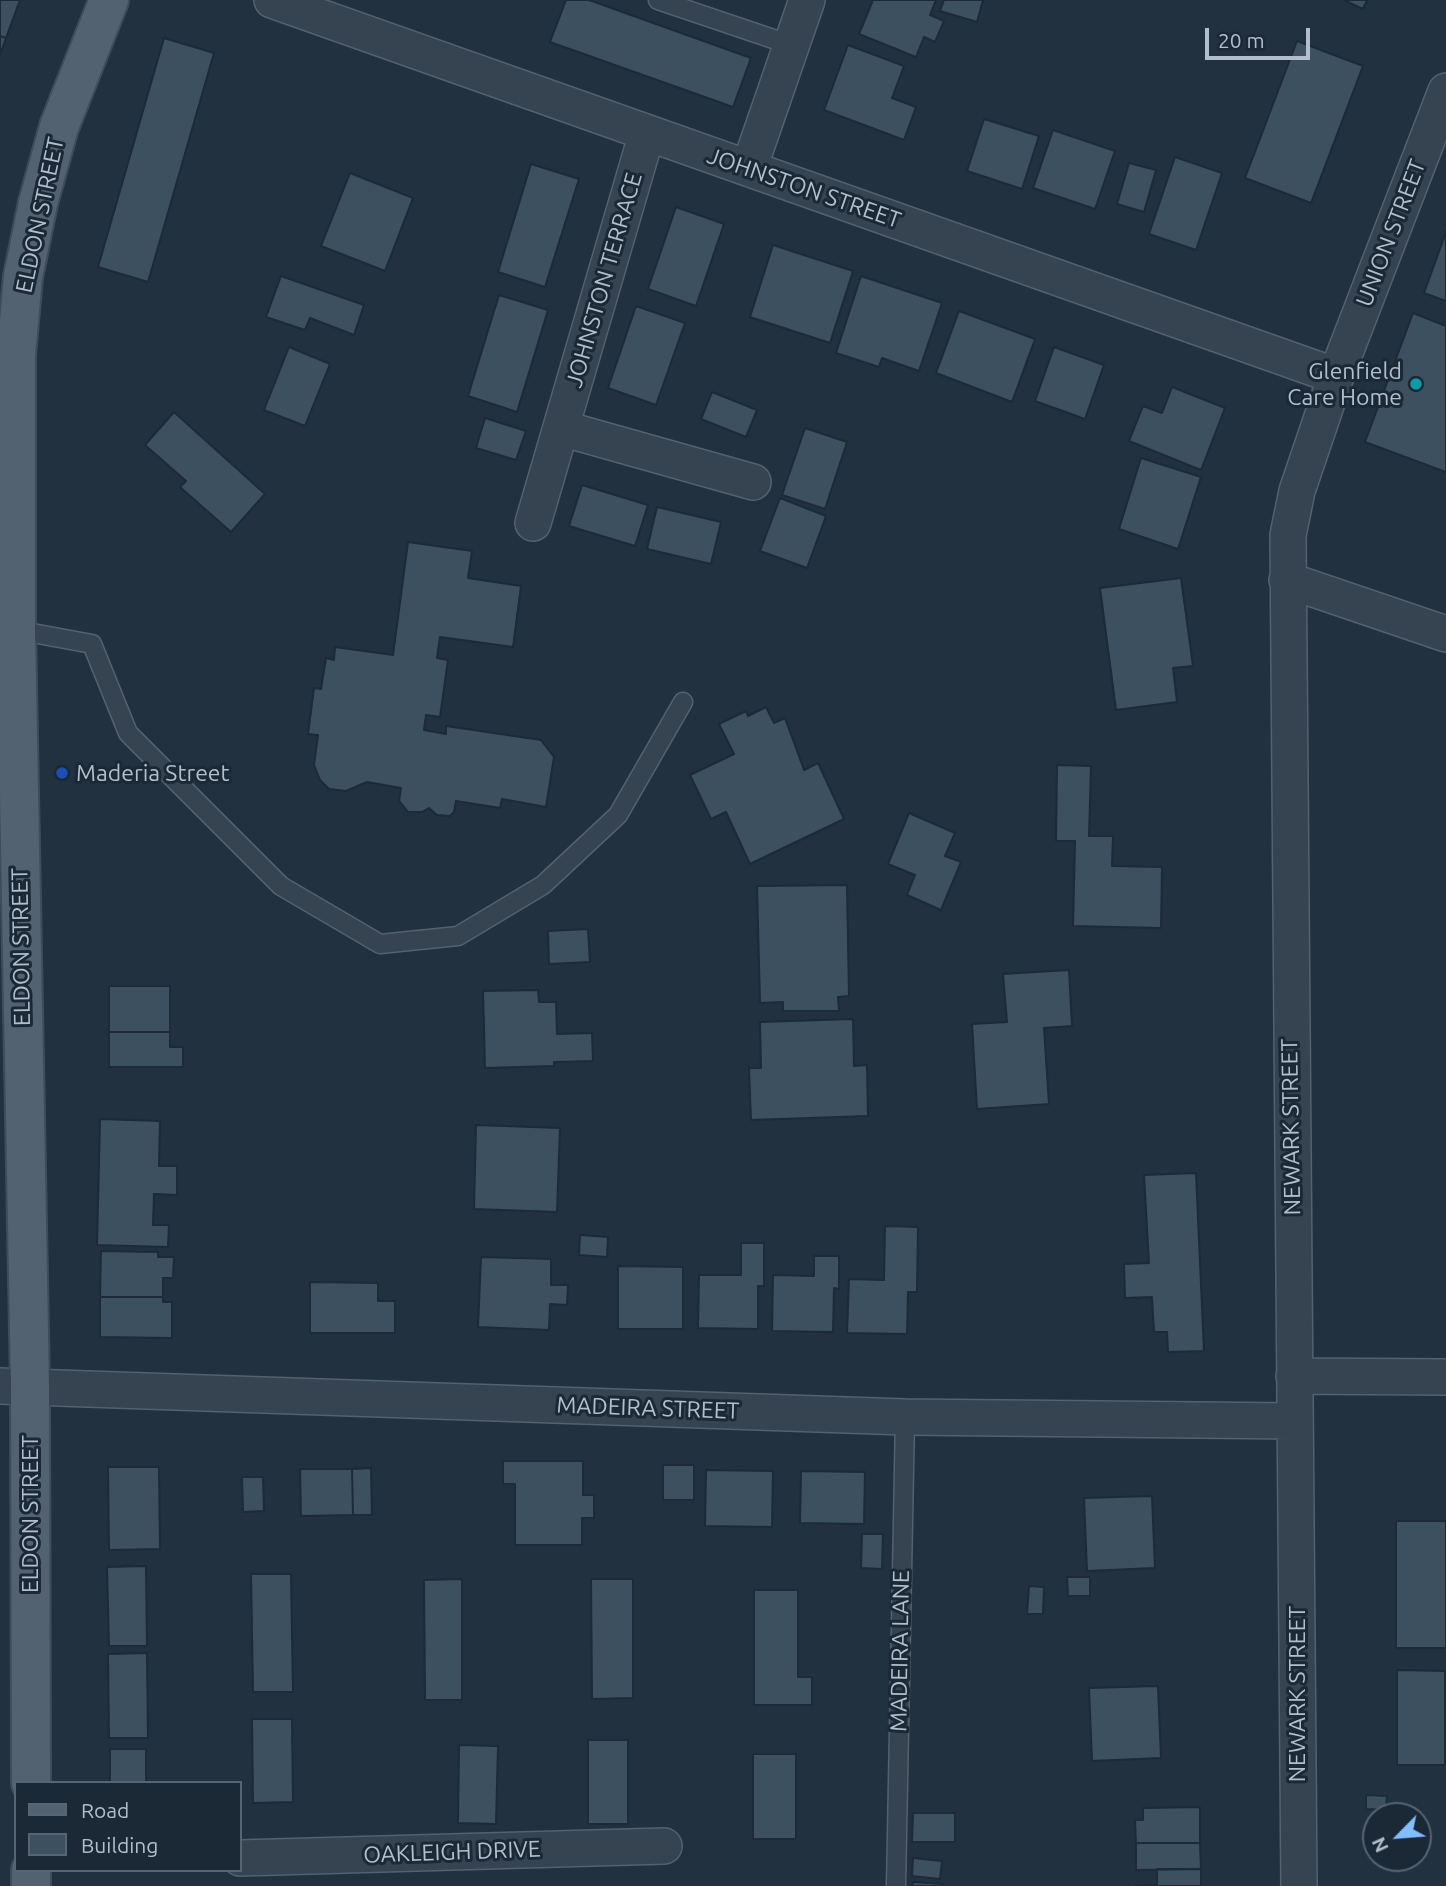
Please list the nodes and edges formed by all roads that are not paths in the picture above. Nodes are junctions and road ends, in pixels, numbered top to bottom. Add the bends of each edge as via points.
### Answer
1 (109, 0) edge
2 (272, 0) edge
3 (658, 0) edge
4 (807, 0) edge
5 (791, 45) junction
6 (1446, 91) edge
7 (647, 133) junction
8 (748, 168) junction
9 (1336, 376) junction
10 (561, 428) junction
11 (753, 482) dead end
12 (533, 523) dead end
13 (1287, 580) junction
14 (16, 630) junction
15 (1446, 634) edge
16 (683, 702) dead end
17 (1294, 1376) junction
18 (1446, 1377) edge
19 (15, 1386) edge
20 (905, 1417) junction
21 (1296, 1421) junction
22 (31, 1781) edge
23 (664, 1846) dead end
24 (242, 1858) edge
25 (896, 1886) edge
26 (1298, 1886) edge

1 - 14 main road, ELDON STREET via 59,127 23,277 16,355
2 - 7 street, JOHNSTON STREET
3 - 5 lane
4 - 5 street
5 - 8 street
6 - 9 street, UNION STREET
7 - 8 street, JOHNSTON STREET
7 - 10 street, JOHNSTON TERRACE
8 - 9 street, JOHNSTON STREET
9 - 13 street, NEWARK STREET via 1297,491 1288,535
10 - 11 street
10 - 12 street, JOHNSTON TERRACE
13 - 15 street
13 - 17 street, NEWARK STREET
14 - 16 lane via 92,644 128,733 281,886 380,944 458,936 543,885 618,816
14 - 19 main road, ELDON STREET
17 - 18 street
17 - 21 street, NEWARK STREET
19 - 20 street, MADEIRA STREET
19 - 22 main road, ELDON STREET
20 - 21 street, MADEIRA STREET
20 - 25 lane, MADEIRA LANE
21 - 26 street, NEWARK STREET
23 - 24 street, OAKLEIGH DRIVE

